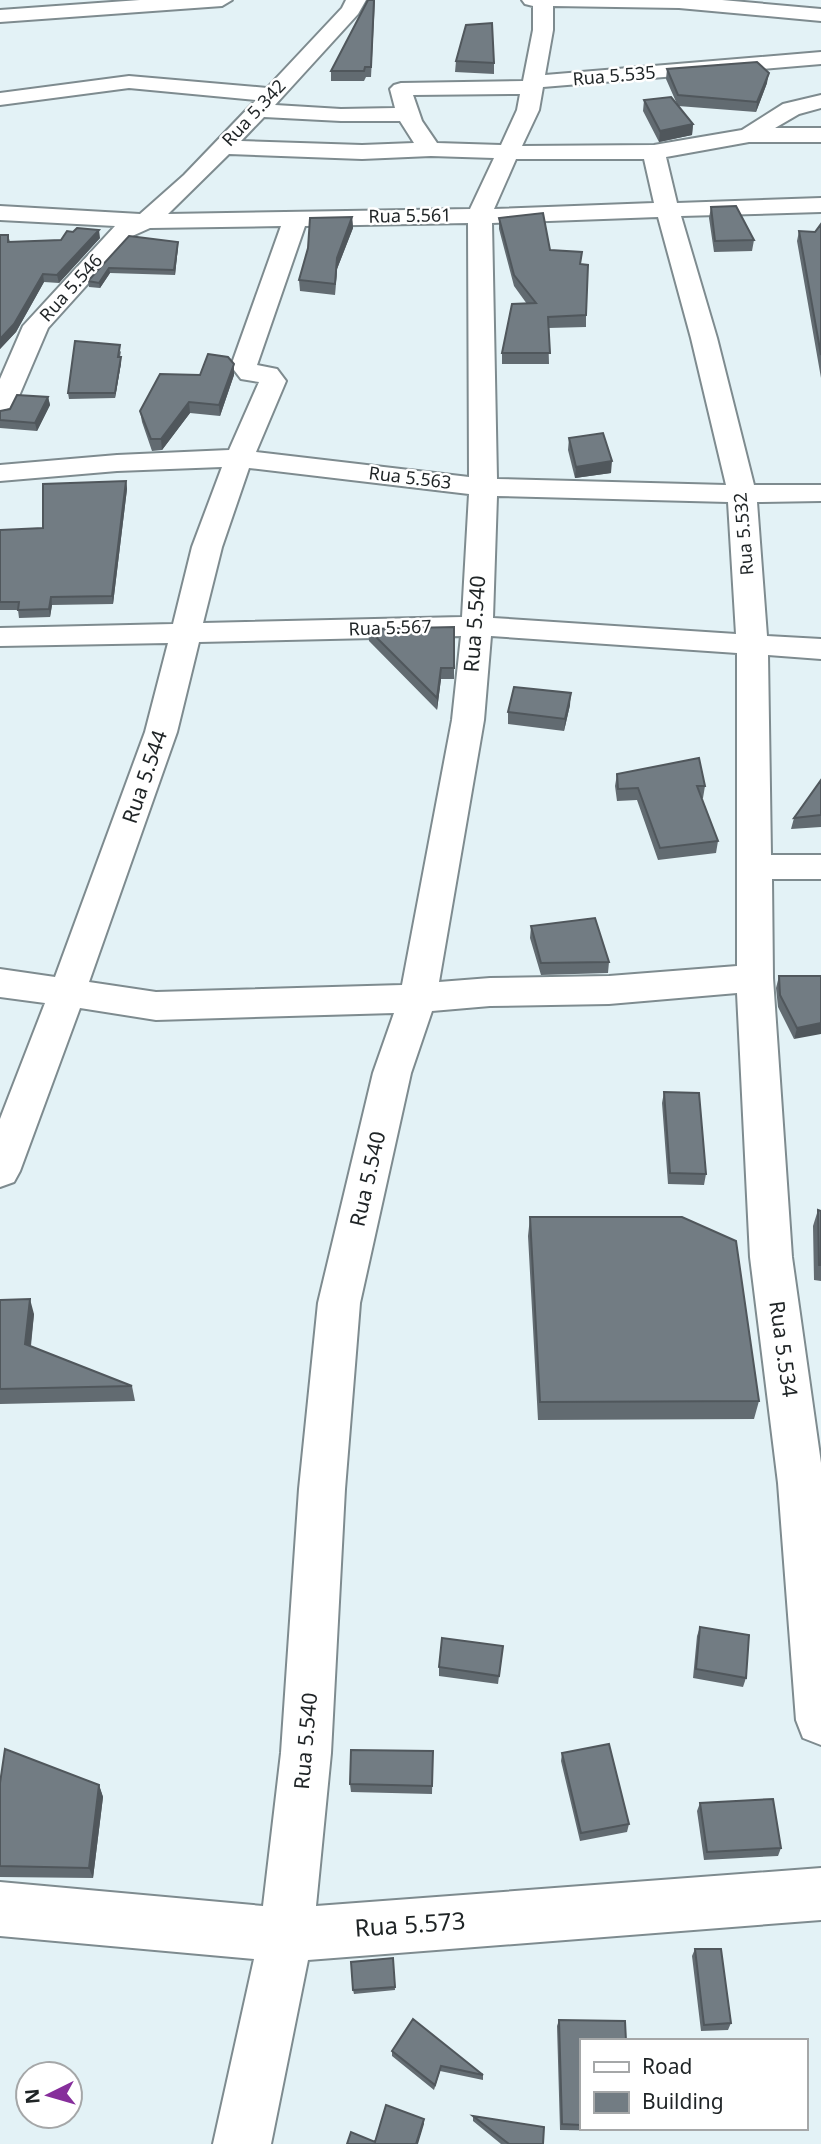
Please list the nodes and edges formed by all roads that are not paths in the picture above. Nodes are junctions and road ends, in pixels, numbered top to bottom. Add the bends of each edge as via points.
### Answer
1 (222, 0) edge
2 (356, 0) edge
3 (532, 0) edge
4 (543, 1) edge
5 (821, 15) edge
6 (0, 16) edge
7 (821, 58) edge
8 (533, 84) junction
9 (0, 99) edge
10 (821, 101) edge
11 (264, 102) junction
12 (408, 114) junction
13 (749, 135) junction
14 (821, 135) edge
15 (223, 147) junction
16 (431, 149) junction
17 (508, 151) junction
18 (654, 152) junction
19 (821, 205) edge
20 (668, 210) junction
21 (0, 213) edge
22 (480, 216) junction
23 (296, 217) junction
24 (146, 221) junction
25 (36, 326) junction
26 (0, 355) edge
27 (0, 410) edge
28 (239, 458) junction
29 (0, 473) edge
30 (483, 486) junction
31 (821, 493) edge
32 (742, 494) junction
33 (477, 626) junction
34 (186, 633) junction
35 (0, 637) edge
36 (752, 645) junction
37 (821, 649) edge
38 (754, 867) junction
39 (821, 867) edge
40 (755, 978) junction
41 (0, 983) edge
42 (65, 991) junction
43 (418, 999) junction
44 (0, 1171) edge
45 (821, 1720) edge
46 (821, 1894) edge
47 (0, 1909) edge
48 (286, 1935) junction
49 (242, 2144) edge

1 - 6 street
2 - 11 street, Rua 5.342 via 344,19
3 - 4 street
4 - 5 street via 679,2
4 - 8 street via 544,30
7 - 8 street, Rua 5.535
8 - 12 street, Rua 5.535 via 403,87
8 - 17 street via 528,110
9 - 11 street via 129,82
10 - 13 street via 791,109
11 - 12 street via 330,115
11 - 15 street, Rua 5.342
12 - 16 street
13 - 14 street
13 - 18 street
15 - 16 street via 362,152
15 - 24 street, Rua 5.342
16 - 17 street
17 - 18 street
17 - 22 street
18 - 20 street, Rua 5.532
19 - 20 street, Rua 5.561
20 - 22 street, Rua 5.561
20 - 32 street, Rua 5.532
21 - 24 street, Rua 5.561
22 - 23 street, Rua 5.561
22 - 30 street, Rua 5.540
23 - 24 street, Rua 5.561
23 - 28 street, Rua 5.544 via 244,366 250,373 272,377
24 - 25 street, Rua 5.546 via 122,232
25 - 26 street
25 - 27 street, Rua 5.546
28 - 29 street, Rua 5.563
28 - 30 street, Rua 5.563
28 - 34 street, Rua 5.544 via 207,547
30 - 32 street, Rua 5.563
30 - 33 street, Rua 5.540
31 - 32 street, Rua 5.563
32 - 36 street, Rua 5.532
33 - 34 street, Rua 5.567
33 - 36 street, Rua 5.567
33 - 43 street, Rua 5.540 via 468,720
34 - 35 street, Rua 5.567
34 - 42 street, Rua 5.544 via 161,732
36 - 37 street, Rua 5.567
36 - 38 street, Rua 5.532
38 - 39 street
38 - 40 street, Rua 5.534
40 - 43 street
40 - 45 street, Rua 5.534 via 771,1257 801,1483
41 - 42 street
42 - 43 street via 156,1006
42 - 44 street, Rua 5.544
43 - 48 street, Rua 5.540 via 392,1073 339,1303 306,1753
46 - 48 street, Rua 5.573
47 - 48 street, Rua 5.573
48 - 49 street, Rua 5.540

